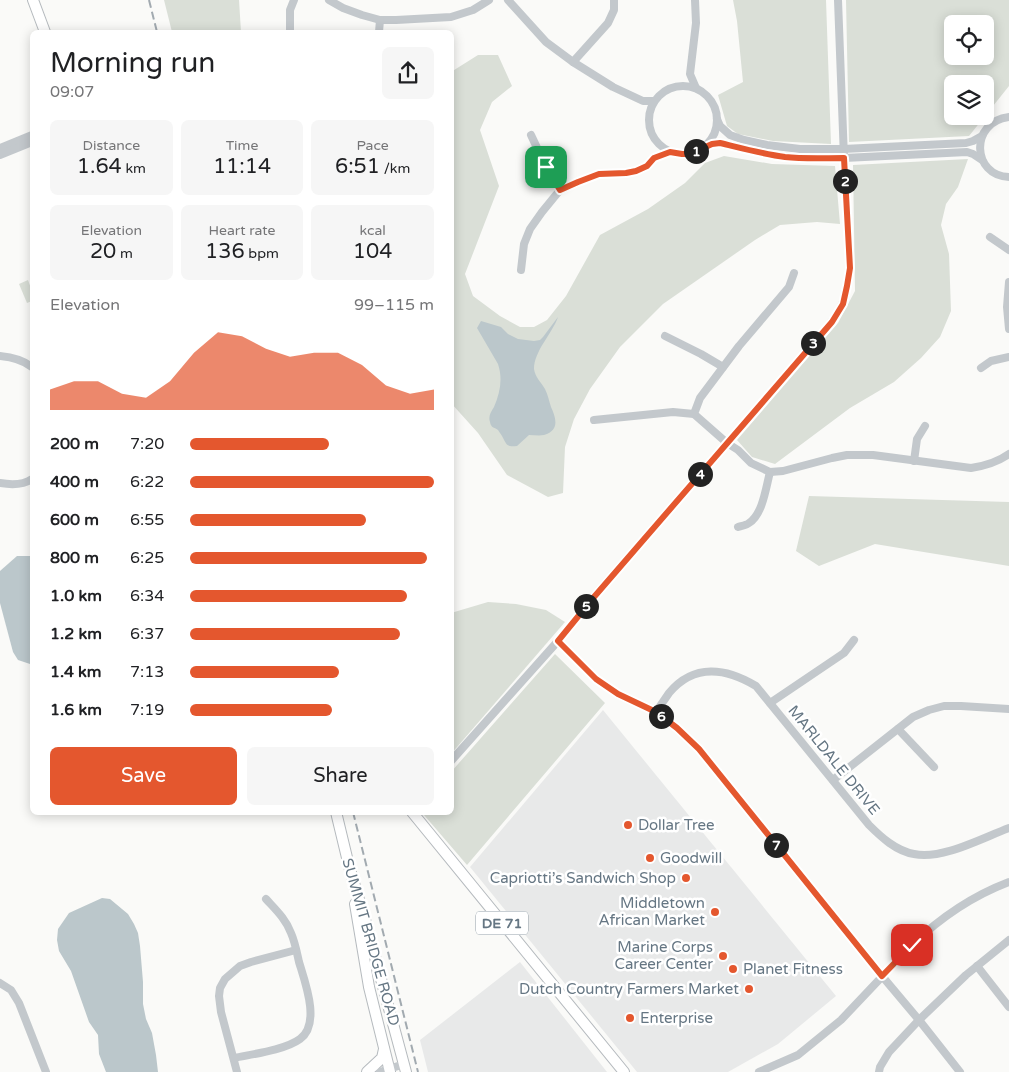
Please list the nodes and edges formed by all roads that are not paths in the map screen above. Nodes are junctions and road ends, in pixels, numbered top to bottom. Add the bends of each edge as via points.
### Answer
1 (33, 0) edge
2 (294, 0) edge
3 (329, 0) edge
4 (489, 0) edge
5 (508, 0) edge
6 (614, 0) edge
7 (695, 0) edge
8 (838, 0) edge
9 (380, 20) junction
10 (44, 30) edge
11 (290, 30) edge
12 (378, 30) edge
13 (573, 62) junction
14 (690, 74) junction
15 (682, 86) junction
16 (696, 88) junction
17 (654, 101) junction
18 (643, 102) junction
19 (649, 114) junction
20 (1009, 117) edge
21 (717, 119) junction
22 (531, 135) dead end
23 (30, 136) edge
24 (982, 136) junction
25 (30, 143) edge
26 (658, 143) junction
27 (0, 148) edge
28 (703, 148) junction
29 (843, 148) junction
30 (670, 152) junction
31 (0, 155) edge
32 (654, 158) junction
33 (844, 158) junction
34 (982, 160) junction
35 (1009, 177) edge
36 (560, 190) junction
37 (990, 238) dead end
38 (1009, 250) edge
39 (520, 270) dead end
40 (794, 273) dead end
41 (1009, 282) edge
42 (1009, 329) edge
43 (665, 336) dead end
44 (0, 356) edge
45 (1009, 358) edge
46 (30, 365) edge
47 (723, 367) junction
48 (981, 368) dead end
49 (694, 414) junction
50 (594, 420) dead end
51 (924, 426) dead end
52 (727, 443) junction
53 (1009, 454) edge
54 (914, 461) junction
55 (770, 472) junction
56 (30, 480) edge
57 (0, 483) edge
58 (738, 527) dead end
59 (854, 640) dead end
60 (558, 641) junction
61 (770, 702) junction
62 (1009, 710) edge
63 (656, 712) junction
64 (898, 729) junction
65 (454, 758) edge
66 (934, 767) dead end
67 (833, 780) junction
68 (337, 815) edge
69 (414, 815) edge
70 (1009, 828) edge
71 (349, 866) junction
72 (1009, 882) edge
73 (266, 899) dead end
74 (1009, 940) edge
75 (296, 950) junction
76 (977, 966) junction
77 (882, 976) junction
78 (0, 983) edge
79 (1009, 1007) edge
80 (920, 1020) junction
81 (384, 1048) junction
82 (234, 1058) junction
83 (405, 1068) edge
84 (387, 1071) edge
85 (46, 1072) edge
86 (237, 1072) edge
87 (367, 1072) edge
88 (624, 1072) edge
89 (759, 1072) edge
90 (879, 1072) edge
91 (960, 1072) edge

1 - 10 main road
2 - 11 street via 290,10
3 - 9 street
4 - 9 street via 473,10 451,17
5 - 13 street via 546,42
6 - 13 street via 614,10 608,23
7 - 14 street via 696,23
8 - 29 street
9 - 12 street
13 - 18 street
14 - 15 street
14 - 16 street
15 - 16 street
15 - 17 street via 666,90
16 - 21 street via 710,98
17 - 18 street
17 - 19 street
18 - 19 street
19 - 26 street via 650,129
20 - 24 street via 990,124
21 - 28 street via 713,136
21 - 29 street via 724,131 744,140 800,149
22 - 36 street
23 - 27 street
24 - 29 street via 966,143
24 - 34 street
25 - 31 street
26 - 30 street
26 - 32 street
28 - 30 street via 690,154
28 - 33 street via 720,143 784,157
29 - 33 street
30 - 32 street
32 - 36 street via 636,171 599,174
33 - 34 street via 967,152
33 - 52 street via 850,268 843,304 832,322
34 - 35 street via 994,173
36 - 39 street via 530,229
37 - 38 street
40 - 47 street via 789,287
41 - 42 street
43 - 47 street
44 - 46 street
45 - 48 street via 991,361
47 - 49 street via 700,398
49 - 50 street via 673,412
49 - 52 street
51 - 54 street via 917,439
52 - 55 street via 751,463
52 - 60 street
53 - 54 street via 996,462 971,468
54 - 55 street via 847,455
55 - 58 street via 758,514 750,523
56 - 57 street
59 - 61 street via 844,654
60 - 63 street via 596,679 618,694
60 - 65 street
61 - 63 street, MARLDALE DRIVE via 756,686 730,673 714,671 696,674 680,683
61 - 67 street, MARLDALE DRIVE
62 - 64 street via 944,706 913,717
63 - 77 street via 699,749
64 - 66 street
64 - 67 street
67 - 70 street, MARLDALE DRIVE via 869,825 884,839 912,854 930,856 950,851
68 - 71 main road, SUMMIT BRIDGE ROAD
69 - 88 main road, DE 71
71 - 81 main road via 368,987
71 - 83 main road, SUMMIT BRIDGE ROAD
72 - 77 street via 947,915 923,934
73 - 75 street via 283,918
74 - 76 street
75 - 82 street via 240,966 225,979 219,996
75 - 82 street via 310,1001 308,1031 287,1046
76 - 79 street
76 - 80 street
77 - 80 street
77 - 89 street via 841,1020 798,1055
78 - 85 street via 11,990 19,1003
80 - 90 street via 890,1052
80 - 91 street
81 - 84 main road
81 - 87 main road via 382,1058
82 - 86 street
83 - 84 street

